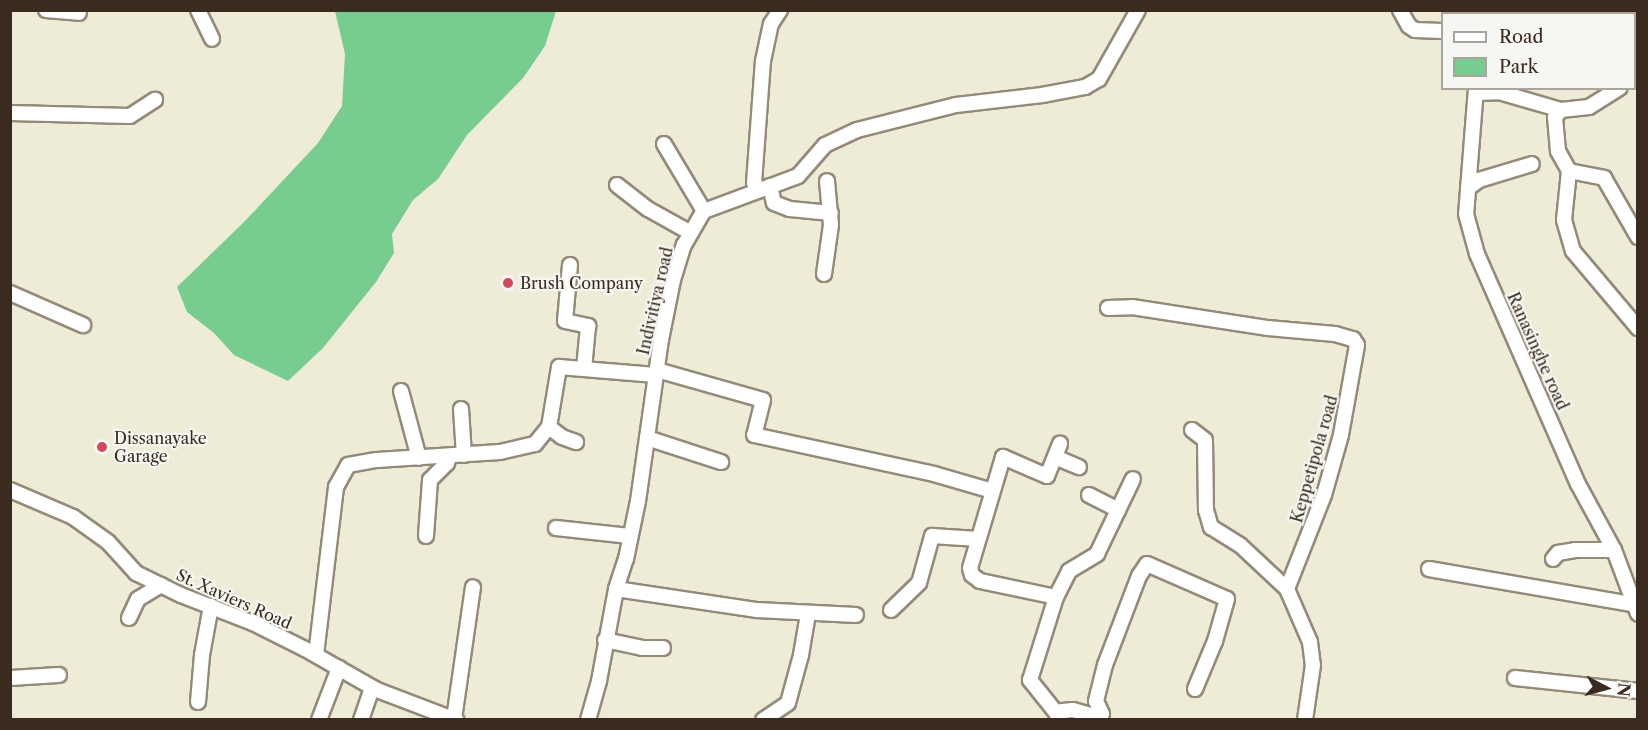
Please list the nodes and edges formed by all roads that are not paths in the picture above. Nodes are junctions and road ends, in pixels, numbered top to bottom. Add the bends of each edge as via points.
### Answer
1 (46, 10) edge
2 (198, 10) edge
3 (780, 10) edge
4 (1138, 10) edge
5 (1400, 10) edge
6 (79, 13) dead end
7 (1441, 31) edge
8 (212, 39) dead end
9 (1616, 90) edge
10 (1476, 91) edge
11 (155, 100) dead end
12 (1561, 110) junction
13 (10, 112) edge
14 (664, 144) dead end
15 (1532, 164) dead end
16 (1569, 171) junction
17 (827, 181) dead end
18 (617, 185) dead end
19 (765, 188) junction
20 (1468, 189) junction
21 (704, 211) junction
22 (831, 213) junction
23 (691, 233) junction
24 (1638, 237) edge
25 (570, 265) dead end
26 (824, 274) dead end
27 (10, 293) edge
28 (1108, 308) dead end
29 (82, 325) dead end
30 (1638, 328) edge
31 (584, 369) junction
32 (656, 373) junction
33 (401, 391) dead end
34 (461, 409) dead end
35 (549, 427) junction
36 (1192, 430) dead end
37 (647, 438) junction
38 (576, 442) dead end
39 (464, 455) junction
40 (449, 457) junction
41 (419, 458) junction
42 (721, 462) dead end
43 (1078, 467) dead end
44 (1133, 479) dead end
45 (10, 490) edge
46 (992, 491) junction
47 (1089, 495) dead end
48 (1118, 510) junction
49 (556, 528) dead end
50 (426, 536) dead end
51 (630, 536) junction
52 (978, 539) junction
53 (1614, 550) junction
54 (1553, 559) dead end
55 (1429, 570) dead end
56 (161, 585) junction
57 (473, 587) dead end
58 (616, 589) junction
59 (1287, 589) junction
60 (1056, 597) junction
61 (211, 606) junction
62 (1635, 609) edge
63 (891, 610) dead end
64 (808, 614) junction
65 (856, 615) dead end
66 (129, 618) dead end
67 (605, 640) junction
68 (663, 648) dead end
69 (316, 655) junction
70 (339, 668) junction
71 (59, 675) dead end
72 (10, 678) edge
73 (1515, 678) dead end
74 (372, 688) junction
75 (1195, 689) dead end
76 (1638, 691) edge
77 (198, 702) dead end
78 (1058, 717) edge
79 (1104, 717) edge
80 (455, 719) edge
81 (319, 720) edge
82 (361, 720) edge
83 (588, 720) edge
84 (763, 720) edge
85 (1305, 720) edge

1 - 6 street
2 - 8 street
3 - 19 street via 771,24 763,61 754,183
4 - 19 street via 1099,78 1085,87 956,105 857,130 825,145 798,176
5 - 7 street via 1415,30
9 - 12 street via 1589,106
10 - 12 street via 1499,92
10 - 20 street, Ranasinghe road
11 - 13 street via 130,116
12 - 16 street via 1555,117 1558,151
14 - 21 street
15 - 20 street via 1479,180
16 - 24 street via 1604,178
16 - 30 street via 1564,220 1573,251
17 - 22 street
18 - 23 street via 648,209
19 - 21 street
19 - 22 street via 774,203 790,209
20 - 53 street, Ranasinghe road via 1466,214 1478,254 1578,484
21 - 23 street, Indivitiya road
22 - 26 street
23 - 32 street, Indivitiya road via 673,280
25 - 31 street via 565,321 588,326
27 - 29 street
28 - 59 street, Keppetipola road via 1132,307 1306,330 1346,336 1355,342 1355,367 1338,445 1324,495
31 - 32 street
31 - 35 street via 559,367
32 - 37 street, Indivitiya road
32 - 46 street via 763,400 754,435 934,474
33 - 41 street
34 - 39 street
35 - 38 street
35 - 39 street via 535,444
36 - 59 street via 1205,440 1206,510 1211,527 1240,545
37 - 42 street
37 - 51 street, Indivitiya road
39 - 40 street
40 - 41 street
40 - 50 street via 430,480
41 - 69 street via 348,465 336,487
43 - 46 street via 1058,450 1047,476 1003,457
44 - 48 street
45 - 56 street, St. Xaviers Road via 73,517 108,542 136,573
46 - 52 street
47 - 48 street
48 - 60 street via 1097,554 1069,571
49 - 51 street
51 - 58 street, Indivitiya road
52 - 60 street via 970,568 972,575
52 - 63 street via 932,536 918,583
53 - 54 street via 1575,550 1558,553
53 - 62 street, Ranasinghe road
55 - 62 street
56 - 61 street, St. Xaviers Road
56 - 66 street via 138,599
57 - 80 street
58 - 64 street
58 - 67 street, Indivitiya road
59 - 85 street via 1310,642 1313,665
60 - 78 street via 1030,680
61 - 69 street, St. Xaviers Road via 253,622
61 - 77 street
64 - 65 street
64 - 84 street via 788,703
67 - 68 street
67 - 83 street, Indivitiya road
69 - 70 street, St. Xaviers Road
70 - 74 street, St. Xaviers Road
70 - 81 street
71 - 72 street
73 - 76 street
74 - 80 street, St. Xaviers Road
74 - 82 street
75 - 79 street via 1227,599 1147,564 1105,665 1096,701
78 - 79 street via 1062,711 1073,710

